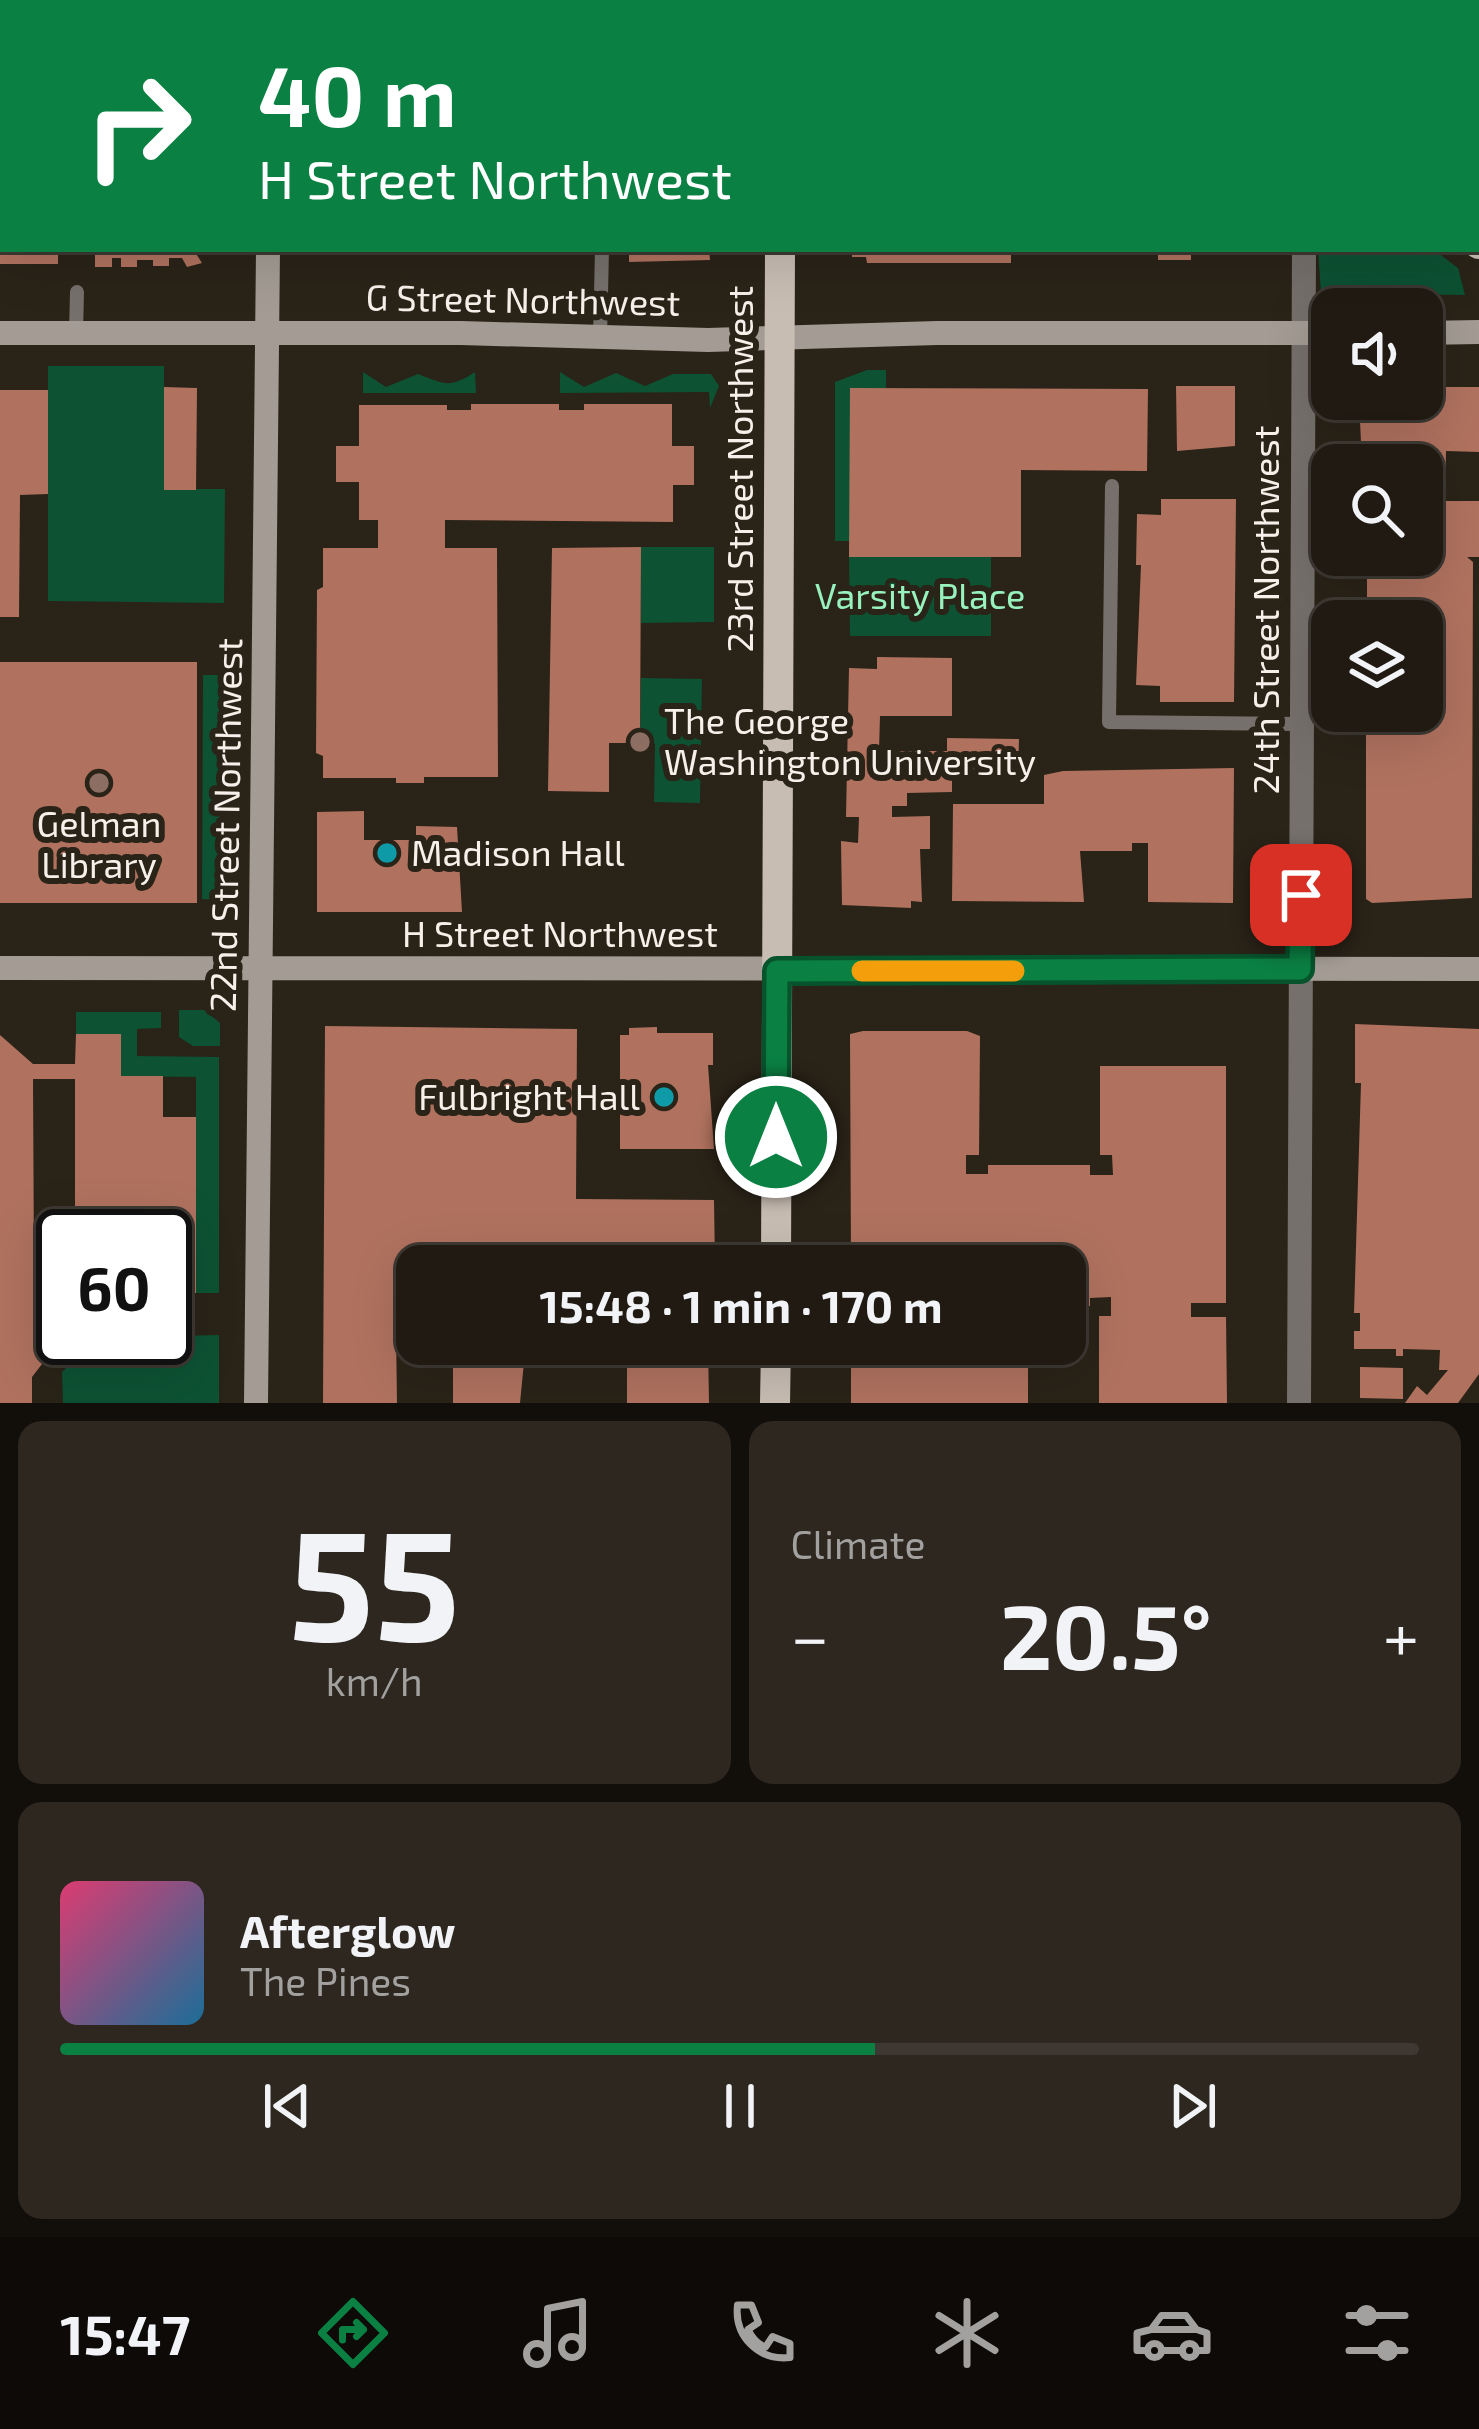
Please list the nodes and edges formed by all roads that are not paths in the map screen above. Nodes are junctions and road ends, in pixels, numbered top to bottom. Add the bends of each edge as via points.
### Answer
1 (268, 252) edge
2 (602, 252) edge
3 (781, 252) edge
4 (1304, 252) edge
5 (77, 292) dead end
6 (1479, 332) edge
7 (0, 333) edge
8 (76, 333) junction
9 (268, 333) junction
10 (1304, 333) junction
11 (1311, 333) edge
12 (1443, 333) edge
13 (779, 338) junction
14 (601, 340) junction
15 (1112, 486) dead end
16 (1301, 724) junction
17 (0, 968) edge
18 (262, 969) junction
19 (1300, 969) junction
20 (1479, 969) edge
21 (777, 971) junction
22 (776, 1245) edge
23 (776, 1365) edge
24 (256, 1403) edge
25 (775, 1403) edge
26 (1299, 1403) edge

1 - 9 street, 22nd Street Northwest
2 - 14 lane
3 - 13 main road, 23rd Street Northwest
4 - 10 street, 24th Street Northwest
5 - 8 lane
6 - 12 street
7 - 8 street, G Street Northwest
8 - 9 street, G Street Northwest
9 - 14 street, G Street Northwest
9 - 18 street, 22nd Street Northwest
10 - 11 street, G Street Northwest
10 - 13 street, G Street Northwest
10 - 16 street, 24th Street Northwest
13 - 14 street, G Street Northwest
13 - 21 main road, 23rd Street Northwest
15 - 16 lane via 1109,722
16 - 19 street, 24th Street Northwest
17 - 18 street, H Street Northwest
18 - 21 street, H Street Northwest
18 - 24 street, 22nd Street Northwest
19 - 20 street, H Street Northwest
19 - 21 street, H Street Northwest
19 - 26 street, 24th Street Northwest
21 - 22 main road, 23rd Street Northwest
23 - 25 main road

